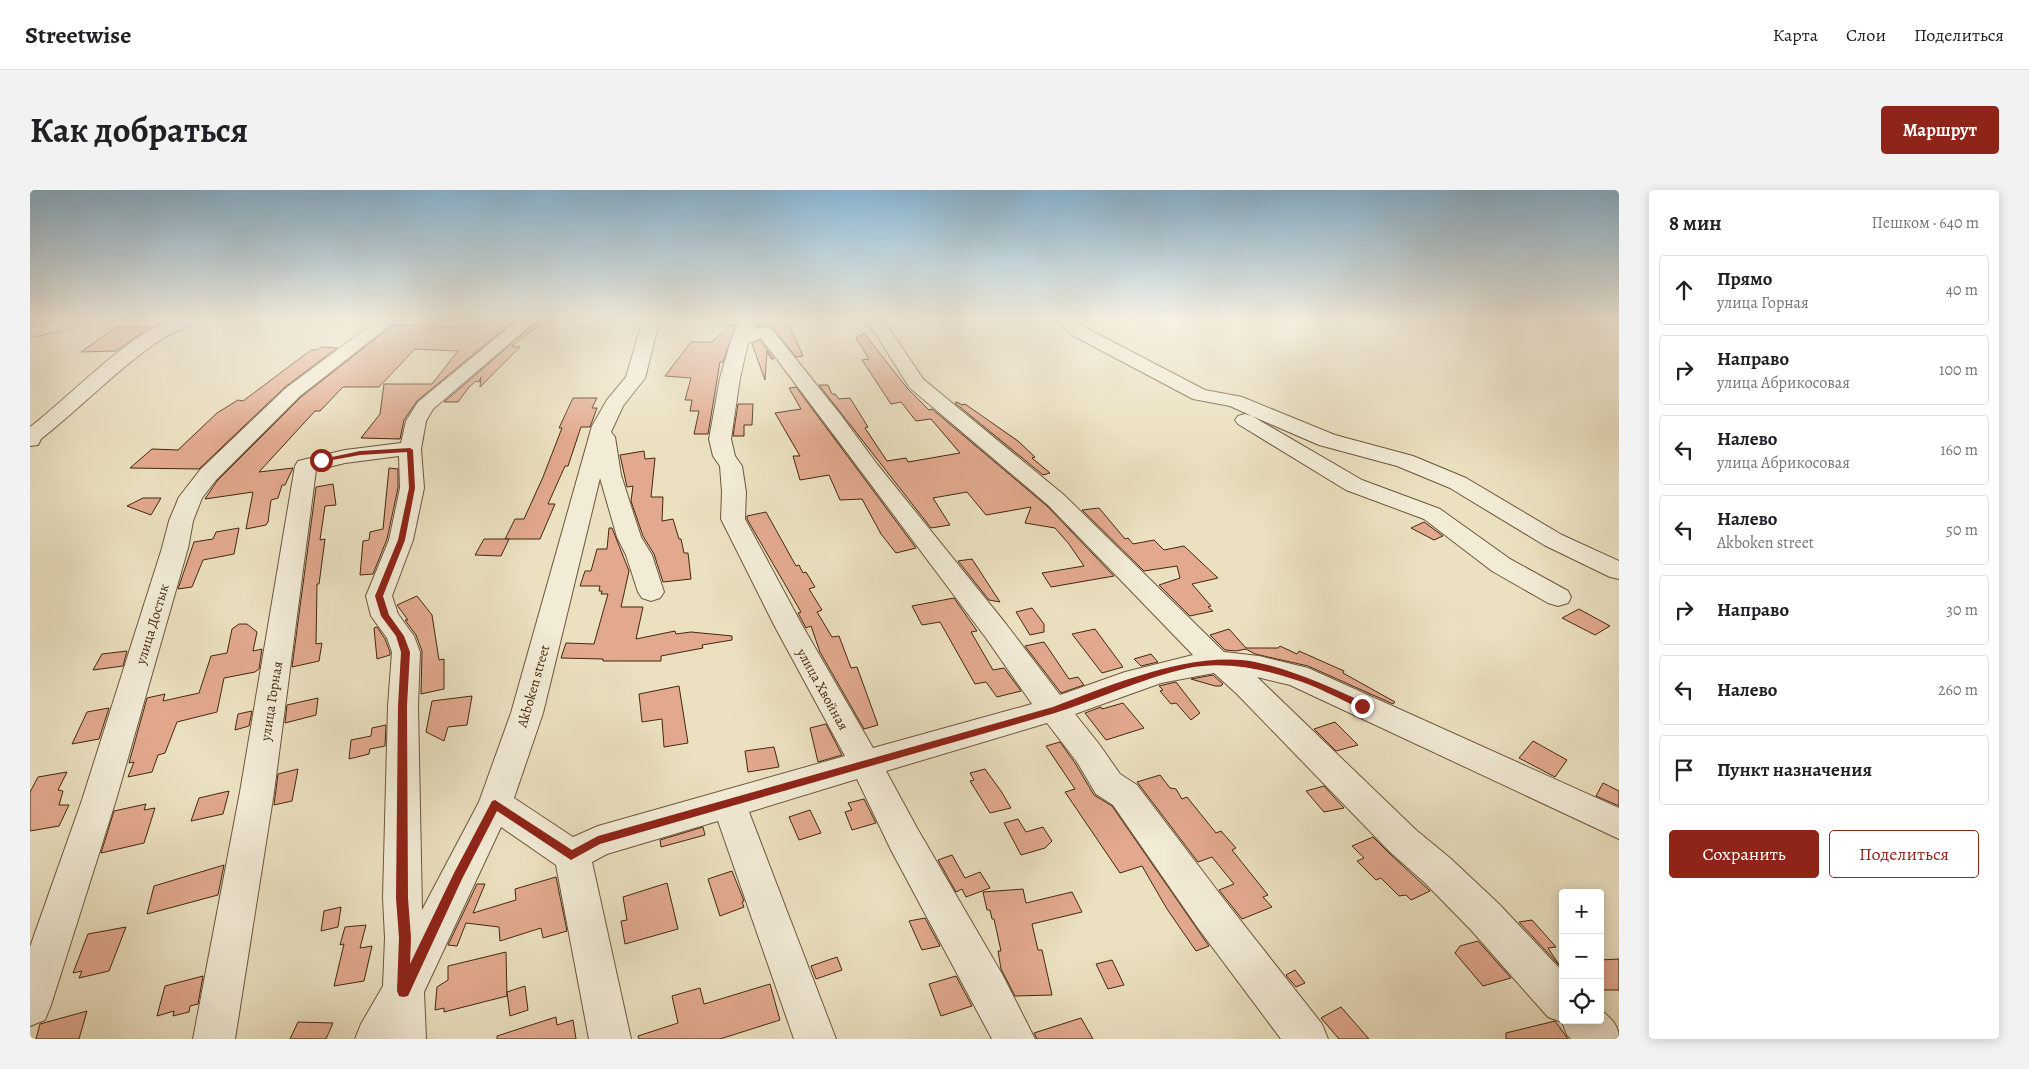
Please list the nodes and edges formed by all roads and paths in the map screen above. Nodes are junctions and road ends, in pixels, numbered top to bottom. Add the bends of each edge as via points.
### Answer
1 (122, 359) edge
2 (337, 359) edge
3 (483, 359) edge
4 (641, 359) edge
5 (736, 359) edge
6 (787, 359) edge
7 (899, 359) edge
8 (1128, 359) edge
9 (1200, 395) junction
10 (602, 426) junction
11 (31, 438) edge
12 (410, 450) junction
13 (1619, 571) edge
14 (651, 592) dead end
15 (1558, 597) dead end
16 (1219, 662) junction
17 (1055, 710) junction
18 (865, 763) junction
19 (728, 802) junction
20 (495, 804) junction
21 (1619, 824) edge
22 (571, 855) junction
23 (403, 991) junction
24 (1559, 998) edge
25 (30, 1005) edge
26 (1586, 1024) edge
27 (214, 1039) edge
28 (376, 1039) edge
29 (405, 1039) edge
30 (610, 1039) edge
31 (816, 1039) edge
32 (1014, 1039) edge
33 (1307, 1039) edge
34 (1601, 1039) edge

1 - 11 street
2 - 25 street, улица Достык via 293,392 208,475 191,498 181,520 99,800
3 - 12 street via 426,406 416,421
4 - 10 street, Akboken street via 635,378 614,404
5 - 18 street, улица Хвойная via 720,439 724,456 731,466 734,519 788,625
6 - 17 street
7 - 16 street via 916,384 1056,500
8 - 9 street
9 - 13 street via 1236,401 1327,440 1405,461 1458,483 1553,540
9 - 15 street via 1354,485 1432,514 1502,564
10 - 14 street via 610,475 629,537 639,555
10 - 20 street, Akboken street via 527,713
12 - 23 street via 412,488 401,540 379,596 406,652 403,706
12 - 27 street, улица Горная via 360,453 306,466 258,792
16 - 17 street via 1189,665
16 - 21 street via 1254,665 1298,676
16 - 24 street via 1248,686 1403,841 1485,917
17 - 18 street
17 - 33 street via 1108,784 1125,795
18 - 19 street
18 - 32 street, улица Хвойная
19 - 22 street via 598,841
19 - 31 street
20 - 22 street
20 - 23 street, Akboken street
22 - 30 street
23 - 28 street, Akboken street
23 - 29 street
26 - 34 street

